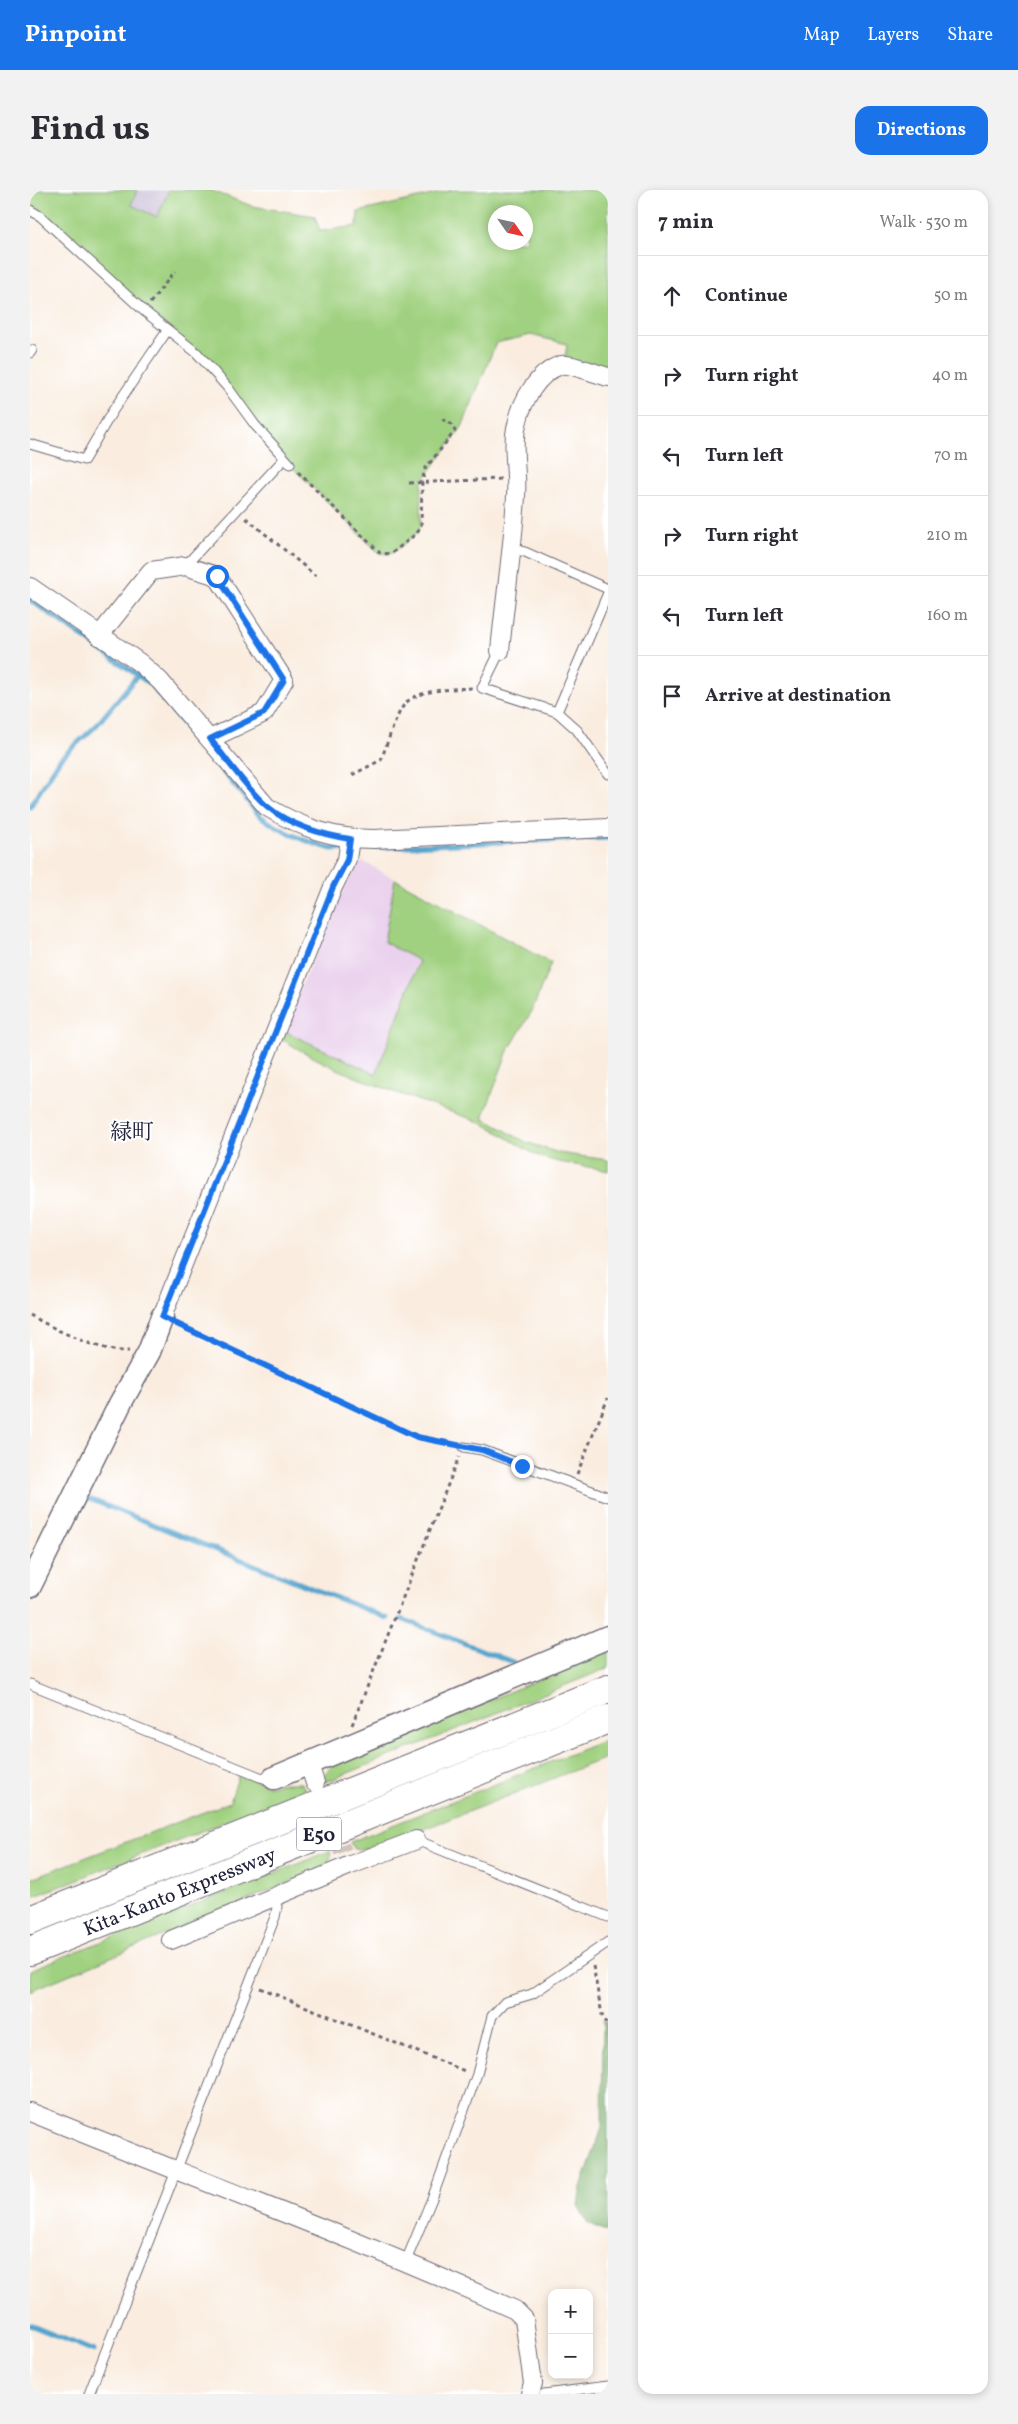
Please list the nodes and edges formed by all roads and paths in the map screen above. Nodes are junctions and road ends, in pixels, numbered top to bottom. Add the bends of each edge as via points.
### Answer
1 (30, 210) edge
2 (175, 271) dead end
3 (144, 312) junction
4 (167, 331) junction
5 (608, 377) edge
6 (442, 420) dead end
7 (30, 444) edge
8 (287, 462) junction
9 (517, 479) junction
10 (422, 482) junction
11 (409, 484) dead end
12 (236, 509) junction
13 (513, 549) junction
14 (185, 566) junction
15 (316, 576) dead end
16 (30, 587) edge
17 (608, 589) edge
18 (608, 593) edge
19 (99, 636) junction
20 (500, 651) joint
21 (482, 688) junction
22 (557, 712) junction
23 (210, 739) junction
24 (352, 774) dead end
25 (608, 774) edge
26 (608, 828) edge
27 (350, 839) junction
28 (30, 1315) edge
29 (162, 1317) junction
30 (149, 1352) junction
31 (608, 1398) edge
32 (464, 1447) junction
33 (573, 1484) junction
34 (608, 1497) edge
35 (30, 1586) edge
36 (608, 1637) edge
37 (30, 1684) edge
38 (608, 1689) edge
39 (608, 1719) edge
40 (355, 1744) junction
41 (274, 1778) joint
42 (416, 1840) joint
43 (274, 1897) junction
44 (608, 1917) edge
45 (30, 1920) edge
46 (171, 1940) dead end
47 (608, 1942) edge
48 (30, 1951) edge
49 (591, 1955) junction
50 (249, 1984) junction
51 (608, 2024) edge
52 (476, 2078) junction
53 (30, 2112) edge
54 (174, 2171) junction
55 (406, 2261) junction
56 (608, 2386) edge
57 (89, 2394) edge
58 (530, 2394) edge
59 (544, 2394) edge

1 - 3 lane
2 - 3 path
3 - 4 lane
4 - 7 lane via 84,460
4 - 8 lane via 197,353
5 - 9 street via 563,364 537,382 527,396 517,424
6 - 10 path via 452,424 455,430 425,469
8 - 10 path via 385,555 391,554 417,533 421,525
8 - 12 lane
9 - 10 path
9 - 13 street
10 - 11 path
12 - 14 lane
12 - 15 path
13 - 17 lane
13 - 20 street
14 - 19 street via 151,571
14 - 23 street via 217,576 284,680 264,713
16 - 19 street
18 - 22 lane
19 - 23 street via 140,663 160,681
20 - 21 lane
21 - 22 lane
21 - 24 path via 452,688 420,695 404,704 381,760
22 - 25 lane via 577,730
23 - 27 street via 268,807 315,830
26 - 27 street
27 - 29 street via 347,860 333,887
28 - 30 path via 99,1346 122,1352
29 - 30 street
29 - 32 path via 409,1434
30 - 35 street
31 - 33 path
32 - 33 lane via 482,1450
32 - 40 path via 355,1716 352,1726
33 - 34 lane
36 - 40 street
37 - 41 lane via 260,1777
38 - 45 highway, Kita-Kanto Expressway / E50
39 - 48 highway, Kita-Kanto Expressway / E50
40 - 41 street via 312,1773
42 - 43 street via 345,1859
42 - 44 lane
43 - 46 street
43 - 50 lane via 277,1906 275,1917
47 - 49 lane
49 - 51 path via 601,2013
49 - 52 lane via 532,1994 505,2002 497,2008
50 - 52 path
50 - 54 lane
52 - 55 lane
53 - 54 street
54 - 55 street
54 - 57 lane
55 - 58 street via 515,2310 524,2319 534,2383
56 - 59 lane

